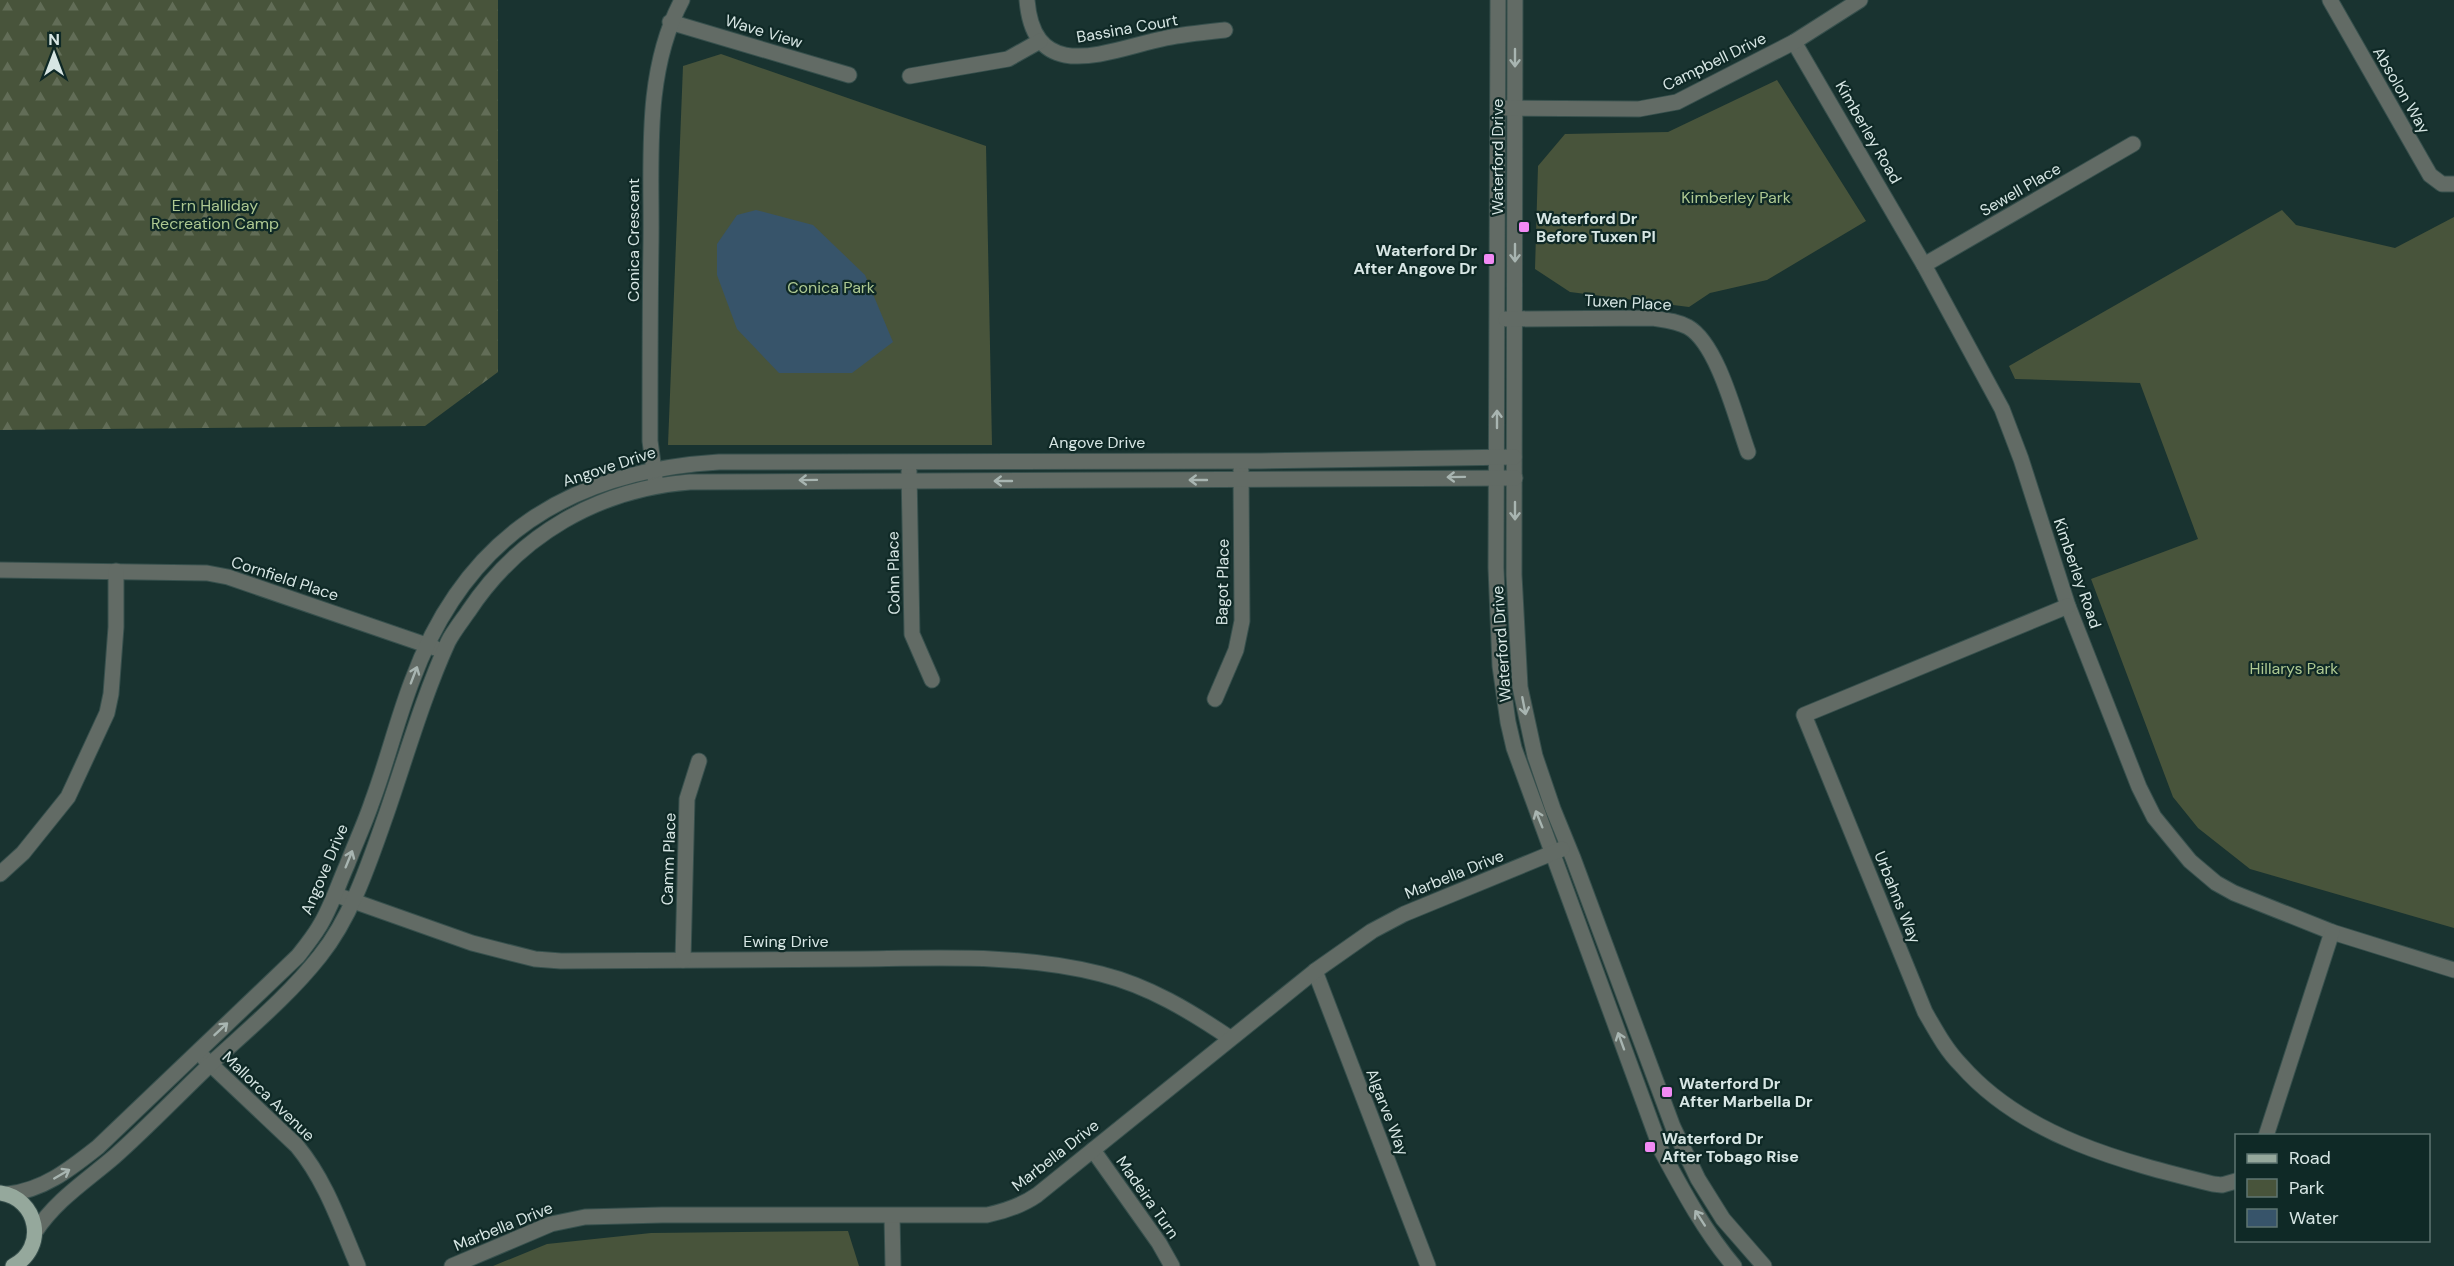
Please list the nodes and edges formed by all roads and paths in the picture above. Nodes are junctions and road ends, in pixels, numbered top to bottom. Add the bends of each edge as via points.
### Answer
1 (682, 0) edge
2 (1026, 0) edge
3 (1498, 0) edge
4 (1515, 0) edge
5 (1860, 0) edge
6 (2330, 0) edge
7 (670, 22) junction
8 (1226, 30) dead end
9 (1040, 40) junction
10 (1794, 42) junction
11 (849, 75) dead end
12 (910, 76) dead end
13 (1498, 108) junction
14 (1515, 108) junction
15 (2133, 144) dead end
16 (2454, 184) edge
17 (1924, 266) junction
18 (1497, 319) junction
19 (1515, 319) junction
20 (1748, 452) dead end
21 (1496, 458) junction
22 (1514, 458) junction
23 (909, 460) junction
24 (1241, 460) junction
25 (654, 469) junction
26 (1496, 478) junction
27 (1515, 478) junction
28 (1241, 480) junction
29 (909, 481) junction
30 (657, 484) junction
31 (0, 570) edge
32 (116, 571) junction
33 (2068, 606) junction
34 (426, 645) junction
35 (444, 652) junction
36 (932, 680) dead end
37 (1215, 699) dead end
38 (699, 761) dead end
39 (1569, 846) junction
40 (1553, 852) junction
41 (0, 874) edge
42 (335, 894) junction
43 (352, 902) junction
44 (2332, 932) junction
45 (682, 960) junction
46 (2454, 970) edge
47 (1315, 971) junction
48 (1230, 1038) junction
49 (197, 1052) junction
50 (211, 1064) junction
51 (2267, 1134) edge
52 (1093, 1150) junction
53 (2235, 1181) edge
54 (4, 1193) edge
55 (892, 1216) junction
56 (35, 1232) junction
57 (31, 1259) edge
58 (13, 1266) edge
59 (358, 1266) edge
60 (452, 1266) edge
61 (893, 1266) edge
62 (1172, 1266) edge
63 (1428, 1266) edge
64 (1734, 1266) edge
65 (1764, 1266) edge

1 - 7 street, Conica Crescent
2 - 9 street via 1028,20
3 - 13 street, Waterford Drive
4 -> 14 street, Waterford Drive
5 - 10 street, Campbell Drive
6 - 16 street, Absolon Way via 2430,175 2442,184
7 - 11 street, Wave View
7 - 25 street, Conica Crescent via 652,115 650,441
8 - 9 street, Bassina Court via 1166,38 1086,56 1059,53
9 - 12 street via 1008,58
10 - 14 street, Campbell Drive via 1695,94 1659,107
10 - 17 street, Kimberley Road
13 - 14 street, Campbell Drive
13 - 18 street, Waterford Drive
14 -> 19 street, Waterford Drive
15 - 17 street, Sewell Place
17 - 33 street, Kimberley Road via 2002,409
18 - 19 street, Tuxen Place
21 -> 18 street, Waterford Drive
19 - 20 street, Tuxen Place via 1652,318 1689,328 1715,360
19 - 22 street, Waterford Drive
21 - 22 street, Angove Drive
21 - 24 street, Angove Drive
21 - 26 street, Waterford Drive
22 - 27 street, Waterford Drive
23 - 24 street, Angove Drive
23 - 25 street, Angove Drive via 719,462
23 - 29 street, Cohn Place
24 - 28 street, Bagot Place
25 - 30 street, Conica Crescent
25 - 34 street, Angove Drive via 585,489 542,511 487,555
26 - 27 street, Angove Drive
26 -> 28 street, Angove Drive
40 -> 26 street, Waterford Drive via 1514,748 1506,714 1498,630
27 -> 39 street, Waterford Drive via 1515,608 1520,687 1535,756
28 -> 29 street, Angove Drive
28 - 37 street, Bagot Place via 1242,621 1236,650
29 -> 30 street, Angove Drive
29 - 36 street, Cohn Place via 912,634
30 - 35 street, Angove Drive via 570,517 524,547 481,592
31 - 32 street, Cornfield Place
32 - 34 street, Cornfield Place via 228,577
32 - 41 street via 112,682 107,713 68,797 23,853
33 - 44 street, Kimberley Road via 2139,787 2154,818 2171,839 2216,883
33 - 53 street, Urbahns Way via 1804,715 1925,1012 1960,1065 1987,1092 2021,1117 2060,1136 2154,1169 2213,1184
34 - 35 street, Cornfield Place
42 -> 34 street, Angove Drive via 372,802
35 - 43 street, Angove Drive
38 - 45 street, Camm Place via 687,800
39 - 40 street, Marbella Drive
39 - 65 street, Waterford Drive via 1673,1127 1698,1179 1724,1219
40 - 47 street, Marbella Drive via 1404,914
64 -> 40 street, Waterford Drive via 1662,1152
42 - 43 street, Ewing Drive
49 -> 42 street, Angove Drive via 298,956 320,926
43 - 45 street, Ewing Drive via 472,943 535,959
43 - 50 street, Angove Drive via 339,931 318,959
44 - 46 street, Kimberley Road
44 - 51 street
45 - 48 street, Ewing Drive via 976,958 1049,964 1101,974 1147,989 1183,1006
47 - 48 street, Marbella Drive
47 - 63 street, Algarve Way
48 - 52 street, Marbella Drive
49 - 50 street, Mallorca Avenue
54 -> 49 street, Angove Drive via 38,1187 68,1170 98,1147
50 - 56 street, Angove Drive via 114,1157 52,1208
50 - 59 street, Mallorca Avenue via 310,1161
52 - 55 street, Marbella Drive via 1037,1195 1006,1211 987,1215
52 - 62 street, Madeira Turn
54 - 56 main road via 28,1208
55 - 60 street, Marbella Drive via 615,1215 568,1219
55 - 61 street
56 - 57 main road
57 - 58 main road

